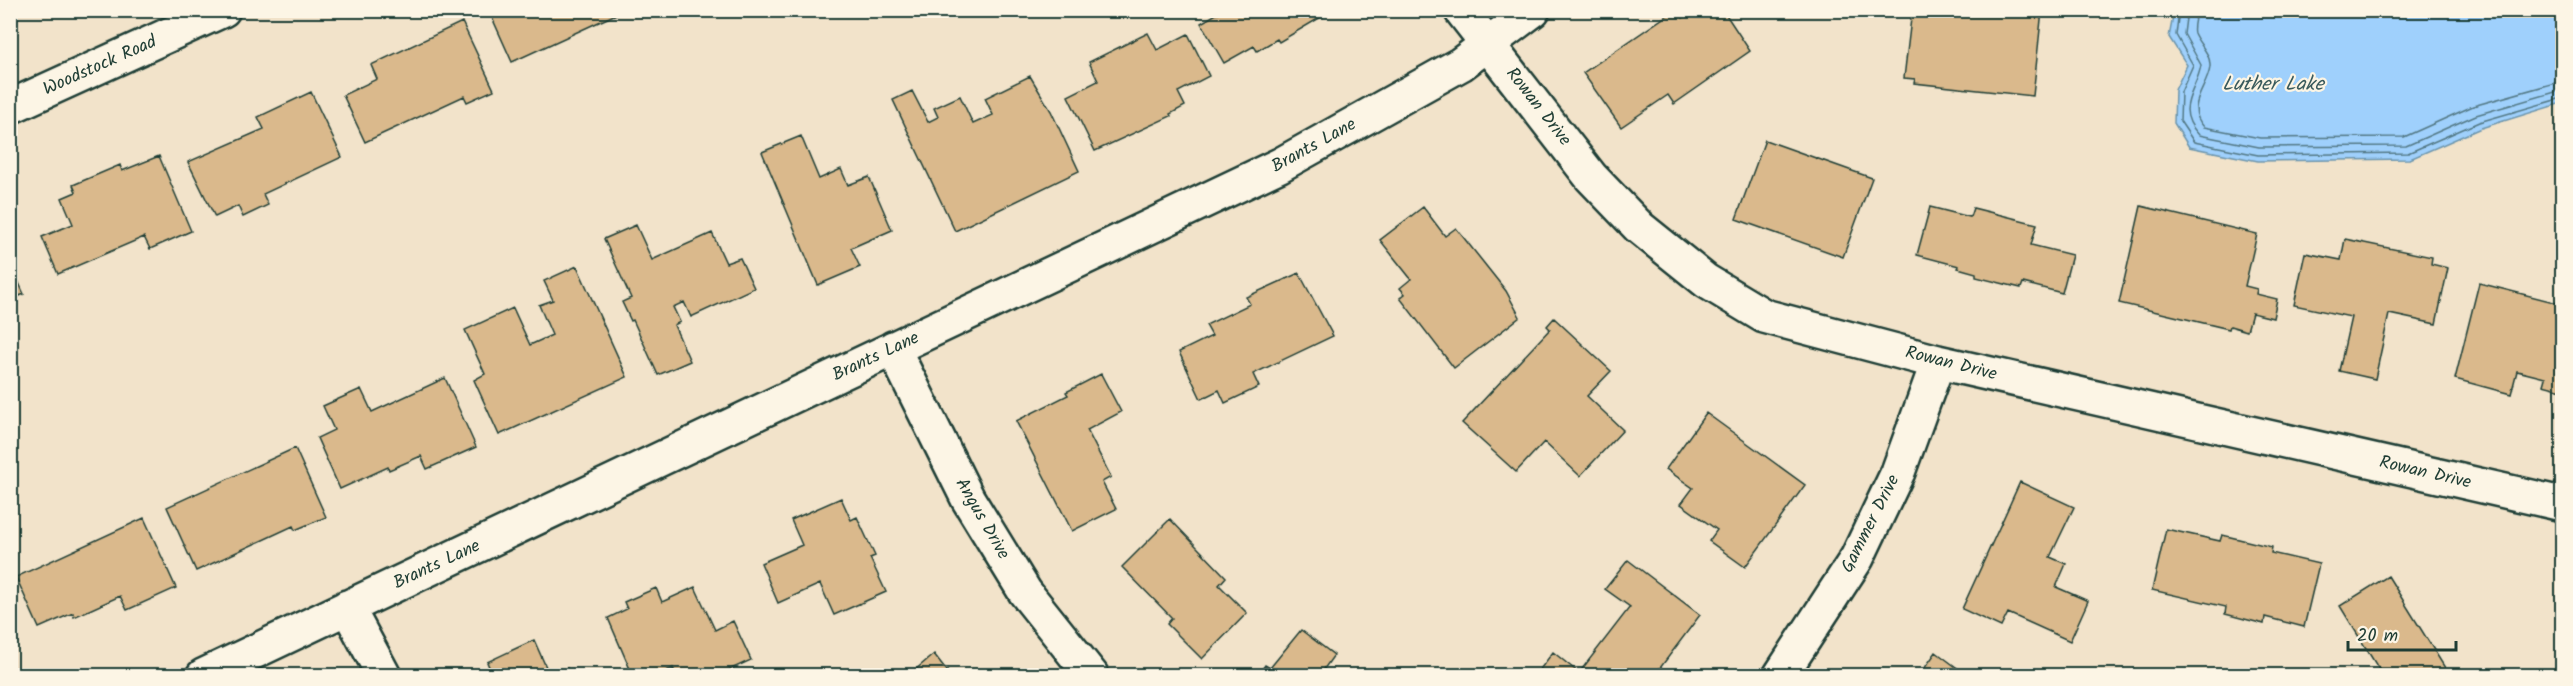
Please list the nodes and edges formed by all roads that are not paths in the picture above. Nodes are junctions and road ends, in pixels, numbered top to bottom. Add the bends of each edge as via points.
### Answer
1 (223, 10) edge
2 (1461, 10) edge
3 (1533, 10) edge
4 (1488, 44) junction
5 (10, 107) edge
6 (893, 348) junction
7 (1938, 362) junction
8 (2562, 504) edge
9 (347, 607) junction
10 (203, 675) edge
11 (384, 675) edge
12 (1092, 675) edge
13 (1780, 675) edge

1 - 5 street, Woodstock Road
2 - 4 street, Rowan Drive
3 - 4 street, Brants Lane
4 - 6 street, Brants Lane via 1461,64 1280,165
4 - 7 street, Rowan Drive via 1591,177 1639,227 1706,281 1764,316
6 - 9 street, Brants Lane
6 - 12 street, Angus Drive via 968,499 1019,583
7 - 8 street, Rowan Drive
7 - 13 street, Gammer Drive via 1898,472 1857,558
9 - 10 street, Brants Lane
9 - 11 street

